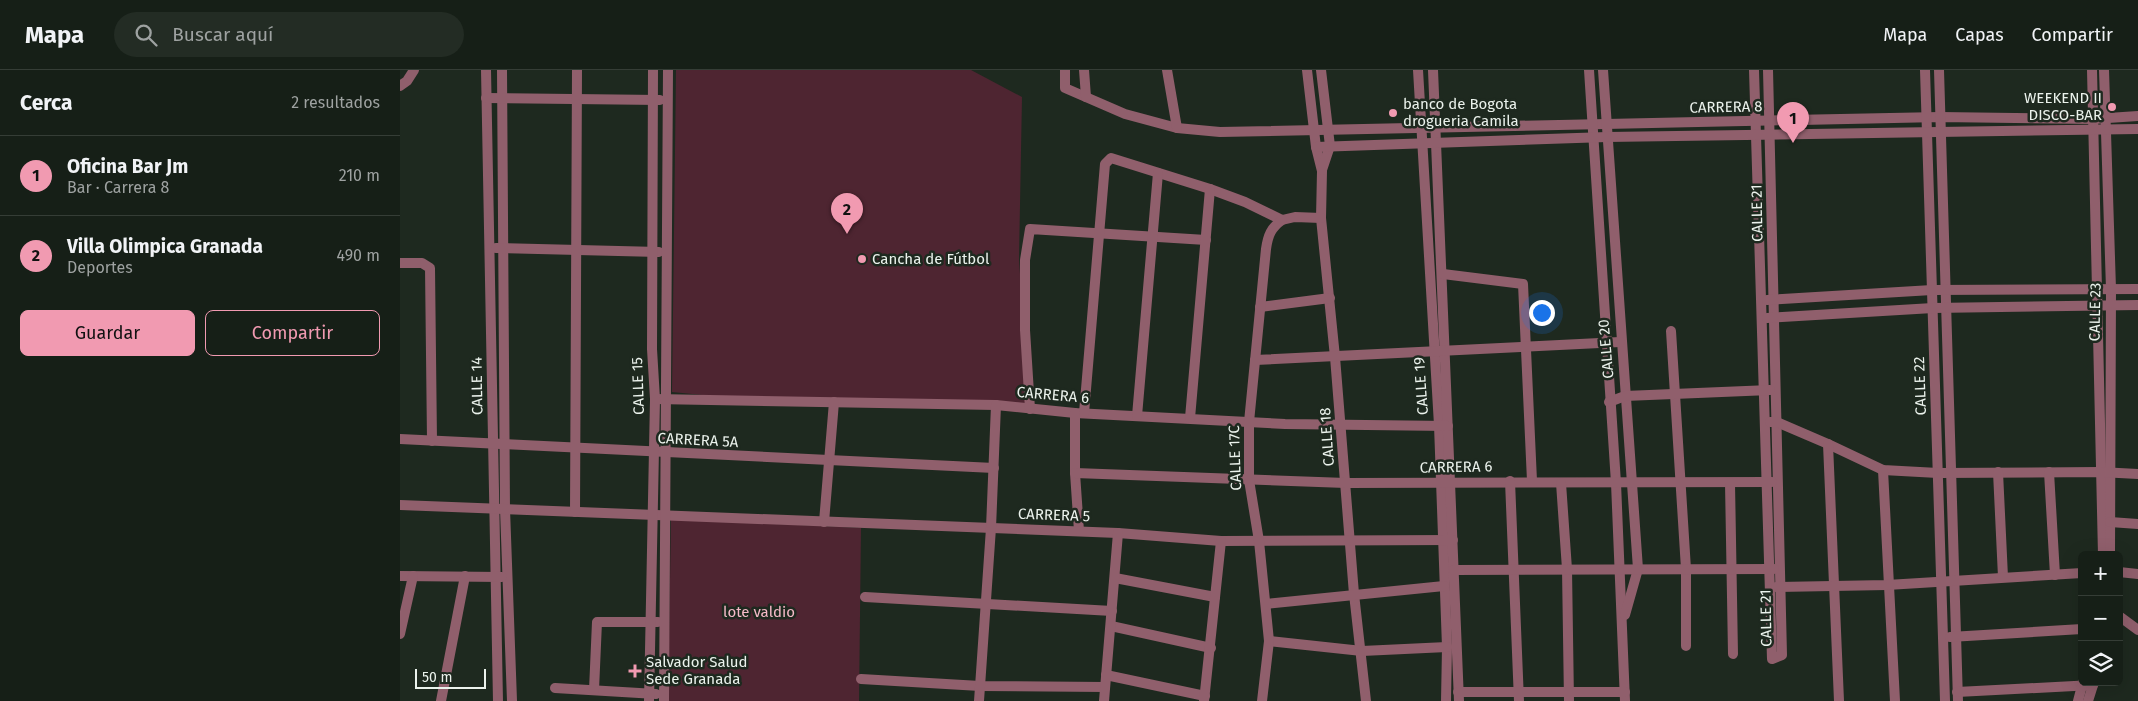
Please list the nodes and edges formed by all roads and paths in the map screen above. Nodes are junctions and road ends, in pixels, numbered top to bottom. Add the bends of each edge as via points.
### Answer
1 (414, 70) edge
2 (486, 70) edge
3 (502, 70) edge
4 (577, 70) edge
5 (653, 70) edge
6 (668, 70) edge
7 (1064, 70) edge
8 (1084, 70) edge
9 (1166, 70) edge
10 (1307, 70) edge
11 (1321, 70) edge
12 (1418, 70) edge
13 (1433, 70) edge
14 (1589, 70) edge
15 (1603, 70) edge
16 (1754, 70) edge
17 (1768, 70) edge
18 (1925, 70) edge
19 (1938, 70) edge
20 (2092, 70) edge
21 (2104, 70) edge
22 (400, 86) edge
23 (1086, 97) junction
24 (486, 98) junction
25 (502, 98) junction
26 (577, 99) junction
27 (653, 100) junction
28 (667, 100) junction
29 (2138, 116) edge
30 (1940, 117) junction
31 (2105, 117) junction
32 (1927, 118) junction
33 (2093, 119) junction
34 (1770, 121) junction
35 (1755, 122) junction
36 (1606, 124) junction
37 (1591, 125) junction
38 (1435, 127) junction
39 (1177, 128) junction
40 (1421, 128) junction
41 (1328, 129) junction
42 (2138, 129) edge
43 (1314, 130) junction
44 (2093, 131) junction
45 (2106, 131) junction
46 (1940, 132) junction
47 (1927, 133) junction
48 (1756, 134) junction
49 (1770, 134) junction
50 (1607, 137) junction
51 (1592, 138) junction
52 (1436, 142) junction
53 (1422, 143) junction
54 (1330, 146) junction
55 (1316, 147) junction
56 (1322, 171) junction
57 (1158, 173) junction
58 (1210, 188) junction
59 (1321, 218) junction
60 (1282, 220) junction
61 (1100, 234) junction
62 (1152, 237) junction
63 (1206, 240) junction
64 (490, 247) junction
65 (502, 248) junction
66 (577, 250) junction
67 (652, 252) junction
68 (666, 253) junction
69 (400, 263) edge
70 (1442, 271) junction
71 (2110, 289) junction
72 (2138, 289) edge
73 (1932, 290) junction
74 (1945, 290) junction
75 (2098, 290) junction
76 (1430, 294) junction
77 (1443, 294) junction
78 (1330, 298) junction
79 (1761, 300) junction
80 (1774, 300) junction
81 (2104, 305) junction
82 (2138, 305) edge
83 (1260, 307) junction
84 (1933, 308) junction
85 (1946, 309) junction
86 (1761, 318) junction
87 (1774, 318) junction
88 (1671, 331) dead end
89 (1620, 342) junction
90 (1605, 343) junction
91 (1527, 347) junction
92 (1434, 352) junction
93 (1445, 352) junction
94 (1336, 357) junction
95 (1255, 360) junction
96 (1764, 389) junction
97 (1776, 391) junction
98 (1676, 394) junction
99 (1626, 396) junction
100 (655, 399) junction
101 (667, 399) junction
102 (834, 402) junction
103 (1609, 402) junction
104 (996, 406) junction
105 (1030, 409) junction
106 (1079, 413) junction
107 (1137, 416) junction
108 (1190, 418) junction
109 (1249, 422) junction
110 (1764, 422) junction
111 (1777, 422) junction
112 (1443, 425) junction
113 (1342, 426) junction
114 (400, 439) edge
115 (432, 441) junction
116 (493, 444) junction
117 (1828, 444) junction
118 (506, 445) junction
119 (576, 449) junction
120 (654, 453) junction
121 (666, 454) junction
122 (830, 461) junction
123 (994, 468) junction
124 (1882, 470) junction
125 (1951, 472) junction
126 (1998, 472) junction
127 (2049, 472) junction
128 (2104, 472) junction
129 (1075, 473) junction
130 (1938, 473) junction
131 (2138, 474) edge
132 (1248, 480) junction
133 (1510, 481) junction
134 (1532, 481) junction
135 (1680, 481) junction
136 (1631, 482) junction
137 (1766, 482) junction
138 (1346, 483) junction
139 (1562, 483) junction
140 (1616, 483) junction
141 (1730, 483) junction
142 (1778, 483) junction
143 (1445, 484) junction
144 (400, 505) edge
145 (493, 509) junction
146 (505, 509) junction
147 (575, 512) junction
148 (654, 515) junction
149 (666, 516) junction
150 (824, 522) junction
151 (2110, 522) junction
152 (2138, 524) edge
153 (991, 528) junction
154 (1080, 531) junction
155 (1118, 533) junction
156 (1350, 539) junction
157 (1448, 540) junction
158 (1221, 541) junction
159 (1259, 541) junction
160 (2103, 551) edge
161 (2110, 551) edge
162 (1567, 569) junction
163 (1619, 569) junction
164 (1638, 569) junction
165 (1686, 569) junction
166 (1732, 569) junction
167 (1769, 569) junction
168 (1780, 569) junction
169 (1454, 570) junction
170 (1515, 570) junction
171 (2123, 572) edge
172 (2078, 573) edge
173 (2138, 574) edge
174 (2055, 575) junction
175 (400, 576) edge
176 (414, 576) junction
177 (465, 576) junction
178 (497, 577) junction
179 (508, 577) junction
180 (2004, 577) junction
181 (1115, 578) junction
182 (1954, 581) junction
183 (1941, 582) junction
184 (1888, 585) junction
185 (1444, 586) junction
186 (1775, 587) junction
187 (1833, 587) junction
188 (1354, 594) junction
189 (1215, 596) junction
190 (865, 597) dead end
191 (986, 604) junction
192 (1266, 604) junction
193 (1112, 611) junction
194 (2123, 619) edge
195 (652, 622) junction
196 (665, 622) junction
197 (1623, 624) junction
198 (1110, 626) junction
199 (2078, 629) edge
200 (2138, 630) edge
201 (400, 634) edge
202 (1956, 637) junction
203 (1942, 638) junction
204 (1269, 641) junction
205 (1686, 646) dead end
206 (1447, 647) junction
207 (1211, 648) junction
208 (1362, 651) junction
209 (1733, 654) dead end
210 (1106, 675) junction
211 (861, 679) dead end
212 (2078, 685) edge
213 (980, 686) junction
214 (2087, 686) edge
215 (2088, 686) edge
216 (555, 688) dead end
217 (1105, 688) junction
218 (594, 690) junction
219 (1459, 697) edge
220 (1519, 697) edge
221 (1569, 697) edge
222 (1625, 697) edge
223 (1957, 697) edge
224 (650, 698) edge
225 (664, 698) edge
226 (1204, 698) edge
227 (441, 701) edge
228 (498, 701) edge
229 (512, 701) edge
230 (979, 701) edge
231 (1104, 701) edge
232 (1262, 701) edge
233 (1366, 701) edge
234 (1446, 701) edge
235 (1839, 701) edge
236 (1895, 701) edge
237 (1944, 701) edge
238 (2078, 701) edge
239 (2088, 701) edge

1 - 22 street
2 - 24 street, CALLE 14
3 - 25 street, CALLE 14
4 - 26 street
5 - 27 street, CALLE 15
6 - 28 street, CALLE 15
7 - 23 street, CARRERA 8 via 1065,88
8 - 23 street
9 - 39 street
10 - 43 street, CALLE 18
11 - 41 street, CALLE 18
12 - 40 street, CALLE 19
13 - 38 street, CALLE 19
14 - 37 street, CALLE 20
15 - 36 street, CALLE 20
16 - 35 street, CALLE 21
17 - 34 street, CALLE 21
18 - 32 street, CALLE 22
19 - 30 street, CALLE 22
20 - 33 street, CALLE 23
21 - 31 street, CALLE 23
23 - 39 street, CARRERA 8 via 1125,114
24 - 25 street
24 - 64 street, CALLE 14
25 - 26 street
25 - 65 street, CALLE 14
26 - 27 street
26 - 66 street
27 - 28 street
27 - 67 street, CALLE 15
28 - 68 street, CALLE 15
29 - 31 street, CARRERA 8
30 - 32 street, CARRERA 8
30 - 33 street, CARRERA 8
30 - 46 street, CALLE 22
31 - 33 street, CARRERA 8
31 - 45 street, CALLE 23
32 - 34 street, CARRERA 8
32 - 47 street, CALLE 22
33 - 44 street, CALLE 23
34 - 35 street, CARRERA 8
34 - 49 street, CALLE 21
35 - 36 street, CARRERA 8
35 - 48 street, CALLE 21
36 - 37 street, CARRERA 8
36 - 50 street, CALLE 20
37 - 38 street, CARRERA 8
37 - 51 street, CALLE 20
38 - 40 street, CARRERA 8
38 - 52 street, CALLE 19
39 - 43 street, CARRERA 8 via 1220,132
40 - 41 street, CARRERA 8
40 - 53 street, CALLE 19
41 - 43 street, CARRERA 8
41 - 54 street, CALLE 18
42 - 45 street, CARRERA 8
43 - 55 street, CALLE 18
44 - 45 street, CARRERA 8
44 - 46 street, CARRERA 8
44 - 75 street, CALLE 23
45 - 71 street, CALLE 23
46 - 47 street, CARRERA 8
46 - 74 street, CALLE 22
47 - 49 street, CARRERA 8
47 - 73 street, CALLE 22
48 - 49 street, CARRERA 8
48 - 50 street, CARRERA 8
48 - 79 street, CALLE 21
49 - 80 street, CALLE 21
50 - 51 street, CARRERA 8
50 - 89 street, CALLE 20
51 - 52 street, CARRERA 8
51 - 90 street, CALLE 20
52 - 53 street, CARRERA 8
52 - 70 street, CALLE 19
53 - 54 street, CARRERA 8
53 - 76 street, CALLE 19
54 - 55 street, CARRERA 8
54 - 56 street, CALLE 18
55 - 56 street, CALLE 18
56 - 59 street, CALLE 18
57 - 58 street
57 - 61 street via 1110,158 1105,164
57 - 62 street
58 - 60 street
58 - 63 street
59 - 60 street
59 - 78 street, CALLE 18
60 - 83 street, CALLE 17C via 1268,234
61 - 62 street
61 - 105 street via 1030,229 1024,260
61 - 106 street
62 - 63 street
62 - 107 street
63 - 108 street
64 - 65 street
64 - 116 street, CALLE 14
65 - 66 street
65 - 118 street, CALLE 14
66 - 67 street
66 - 119 street
67 - 68 street
67 - 100 street, CALLE 15
68 - 101 street, CALLE 15
69 - 115 street via 422,263 430,268
70 - 77 street, CALLE 19
70 - 91 street via 1523,284
71 - 72 street
71 - 75 street
71 - 81 street, CALLE 23
73 - 74 street
73 - 80 street
73 - 84 street, CALLE 22
74 - 75 street
74 - 85 street, CALLE 22
75 - 81 street, CALLE 23
76 - 77 street
76 - 92 street, CALLE 19
77 - 93 street, CALLE 19
78 - 83 street
78 - 94 street, CALLE 18
79 - 80 street
79 - 86 street, CALLE 21
80 - 87 street, CALLE 21
81 - 82 street
81 - 85 street
81 - 128 street, CALLE 23
83 - 95 street, CALLE 17C
84 - 85 street
84 - 87 street
84 - 130 street, CALLE 22
85 - 125 street, CALLE 22
86 - 87 street
86 - 96 street, CALLE 21
87 - 97 street, CALLE 21
88 - 98 street
89 - 90 street
89 - 99 street, CALLE 20
90 - 91 street
90 - 103 street, CALLE 20
91 - 93 street
91 - 134 street
92 - 93 street
92 - 94 street
92 - 112 street, CALLE 19
93 - 112 street, CALLE 19
94 - 95 street
94 - 113 street, CALLE 18
95 - 109 street, CALLE 17C
96 - 97 street
96 - 98 street
96 - 110 street, CALLE 21
97 - 111 street, CALLE 21
98 - 99 street
98 - 135 street
99 - 103 street
99 - 136 street, CALLE 20
100 - 101 street, CARRERA 6
100 - 120 street, CALLE 15
101 - 102 street, CARRERA 6
101 - 121 street, CALLE 15
102 - 104 street, CARRERA 6
102 - 122 street
103 - 140 street, CALLE 20
104 - 105 street, CARRERA 6
104 - 123 street
105 - 106 street, CARRERA 6
106 - 107 street, CARRERA 6
106 - 129 street
107 - 108 street, CARRERA 6
108 - 109 street, CARRERA 6
109 - 113 street, CARRERA 6
109 - 132 street, CALLE 17C
110 - 111 street
110 - 137 street, CALLE 21
111 - 117 street
111 - 142 street, CALLE 21
112 - 113 street, CARRERA 6
112 - 143 street, CALLE 19
113 - 138 street, CALLE 18
114 - 115 street, CARRERA 5A
115 - 116 street, CARRERA 5A
116 - 118 street, CARRERA 5A
116 - 145 street, CALLE 14
117 - 124 street
117 - 187 street
118 - 119 street, CARRERA 5A
118 - 146 street, CALLE 14
119 - 120 street, CARRERA 5A
119 - 147 street
120 - 121 street, CARRERA 5A
120 - 148 street, CALLE 15
121 - 122 street, CARRERA 5A
121 - 149 street, CALLE 15
122 - 123 street, CARRERA 5A
122 - 150 street
123 - 153 street
124 - 130 street
124 - 184 street
125 - 126 street
125 - 130 street
125 - 182 street, CALLE 22
126 - 127 street
126 - 180 street
127 - 128 street
127 - 174 street
128 - 131 street
128 - 151 street, CALLE 23
128 - 160 street, CALLE 23
129 - 132 street, CARRERA 6
129 - 154 street
130 - 183 street, CALLE 22
132 - 138 street, CARRERA 6
132 - 159 street, CALLE 17C
133 - 134 street, CARRERA 6
133 - 143 street, CARRERA 6
133 - 170 street
134 - 139 street, CARRERA 6
135 - 136 street, CARRERA 6
135 - 141 street, CARRERA 6
135 - 165 street
136 - 140 street, CARRERA 6
136 - 164 street, CALLE 20
137 - 141 street, CARRERA 6
137 - 142 street, CARRERA 6
137 - 167 street, CALLE 21
138 - 143 street, CARRERA 6
138 - 156 street, CALLE 18
139 - 140 street, CARRERA 6
139 - 162 street
140 - 163 street, CALLE 20
141 - 166 street
142 - 168 street, CALLE 21
143 - 157 street, CALLE 19
144 - 145 street, CARRERA 5
145 - 146 street, CARRERA 5
145 - 178 street, CALLE 14
146 - 147 street, CARRERA 5
146 - 179 street, CALLE 14
147 - 148 street, CARRERA 5
148 - 149 street, CARRERA 5
148 - 195 street, CALLE 15
149 - 150 street, CARRERA 5
149 - 196 street, CALLE 15
150 - 153 street, CARRERA 5
151 - 152 street
151 - 161 street, CALLE 23
153 - 154 street, CARRERA 5
153 - 191 street
154 - 155 street, CARRERA 5
155 - 158 street, CARRERA 5
155 - 181 street
156 - 157 street, CARRERA 5
156 - 159 street, CARRERA 5
156 - 188 street, CALLE 18
157 - 169 street, CALLE 19
157 - 185 street, CALLE 19
158 - 159 street, CARRERA 5
158 - 189 street
159 - 192 street, CALLE 17C
162 - 163 street
162 - 170 street
162 - 221 street
163 - 164 street
163 - 197 street, CALLE 20
164 - 165 street
164 - 197 street, CALLE 20
165 - 166 street
165 - 205 street
166 - 167 street
166 - 209 street
167 - 168 street
167 - 186 street, CALLE 21
168 - 186 street, CALLE 21
169 - 170 street
169 - 219 street, CALLE 19
170 - 220 street
171 - 173 street
172 - 174 street
174 - 180 street
175 - 176 street
176 - 177 street
176 - 201 street
177 - 178 street
177 - 227 street
178 - 179 street
178 - 228 street, CALLE 14
179 - 229 street, CALLE 14
180 - 182 street
181 - 189 street
181 - 193 street
182 - 183 street
182 - 202 street, CALLE 22
183 - 184 street
183 - 203 street, CALLE 22
184 - 187 street
184 - 236 street
185 - 188 street
185 - 206 street, CALLE 19
186 - 186 street, CALLE 21 via 1772,659 1782,655
186 - 187 street
187 - 235 street
188 - 192 street
188 - 208 street, CALLE 18
189 - 207 street
190 - 191 street
191 - 193 street
191 - 213 street
192 - 204 street, CALLE 17C
193 - 198 street
194 - 200 street
195 - 196 street
195 - 218 street via 598,622
195 - 224 street, CALLE 15
196 - 225 street, CALLE 15
197 - 222 street, CALLE 20
198 - 207 street
198 - 210 street
199 - 202 street
202 - 203 street
202 - 223 street, CALLE 22
203 - 237 street, CALLE 22
204 - 208 street
204 - 232 street, CALLE 17C
206 - 208 street
206 - 234 street, CALLE 19
207 - 226 street
208 - 233 street, CALLE 18
210 - 217 street
210 - 226 street
211 - 213 street
212 - 223 street
213 - 217 street
213 - 230 street
214 - 238 street
215 - 239 street
216 - 218 street
217 - 231 street
218 - 224 street
219 - 220 street
220 - 221 street
221 - 222 street
224 - 225 street

